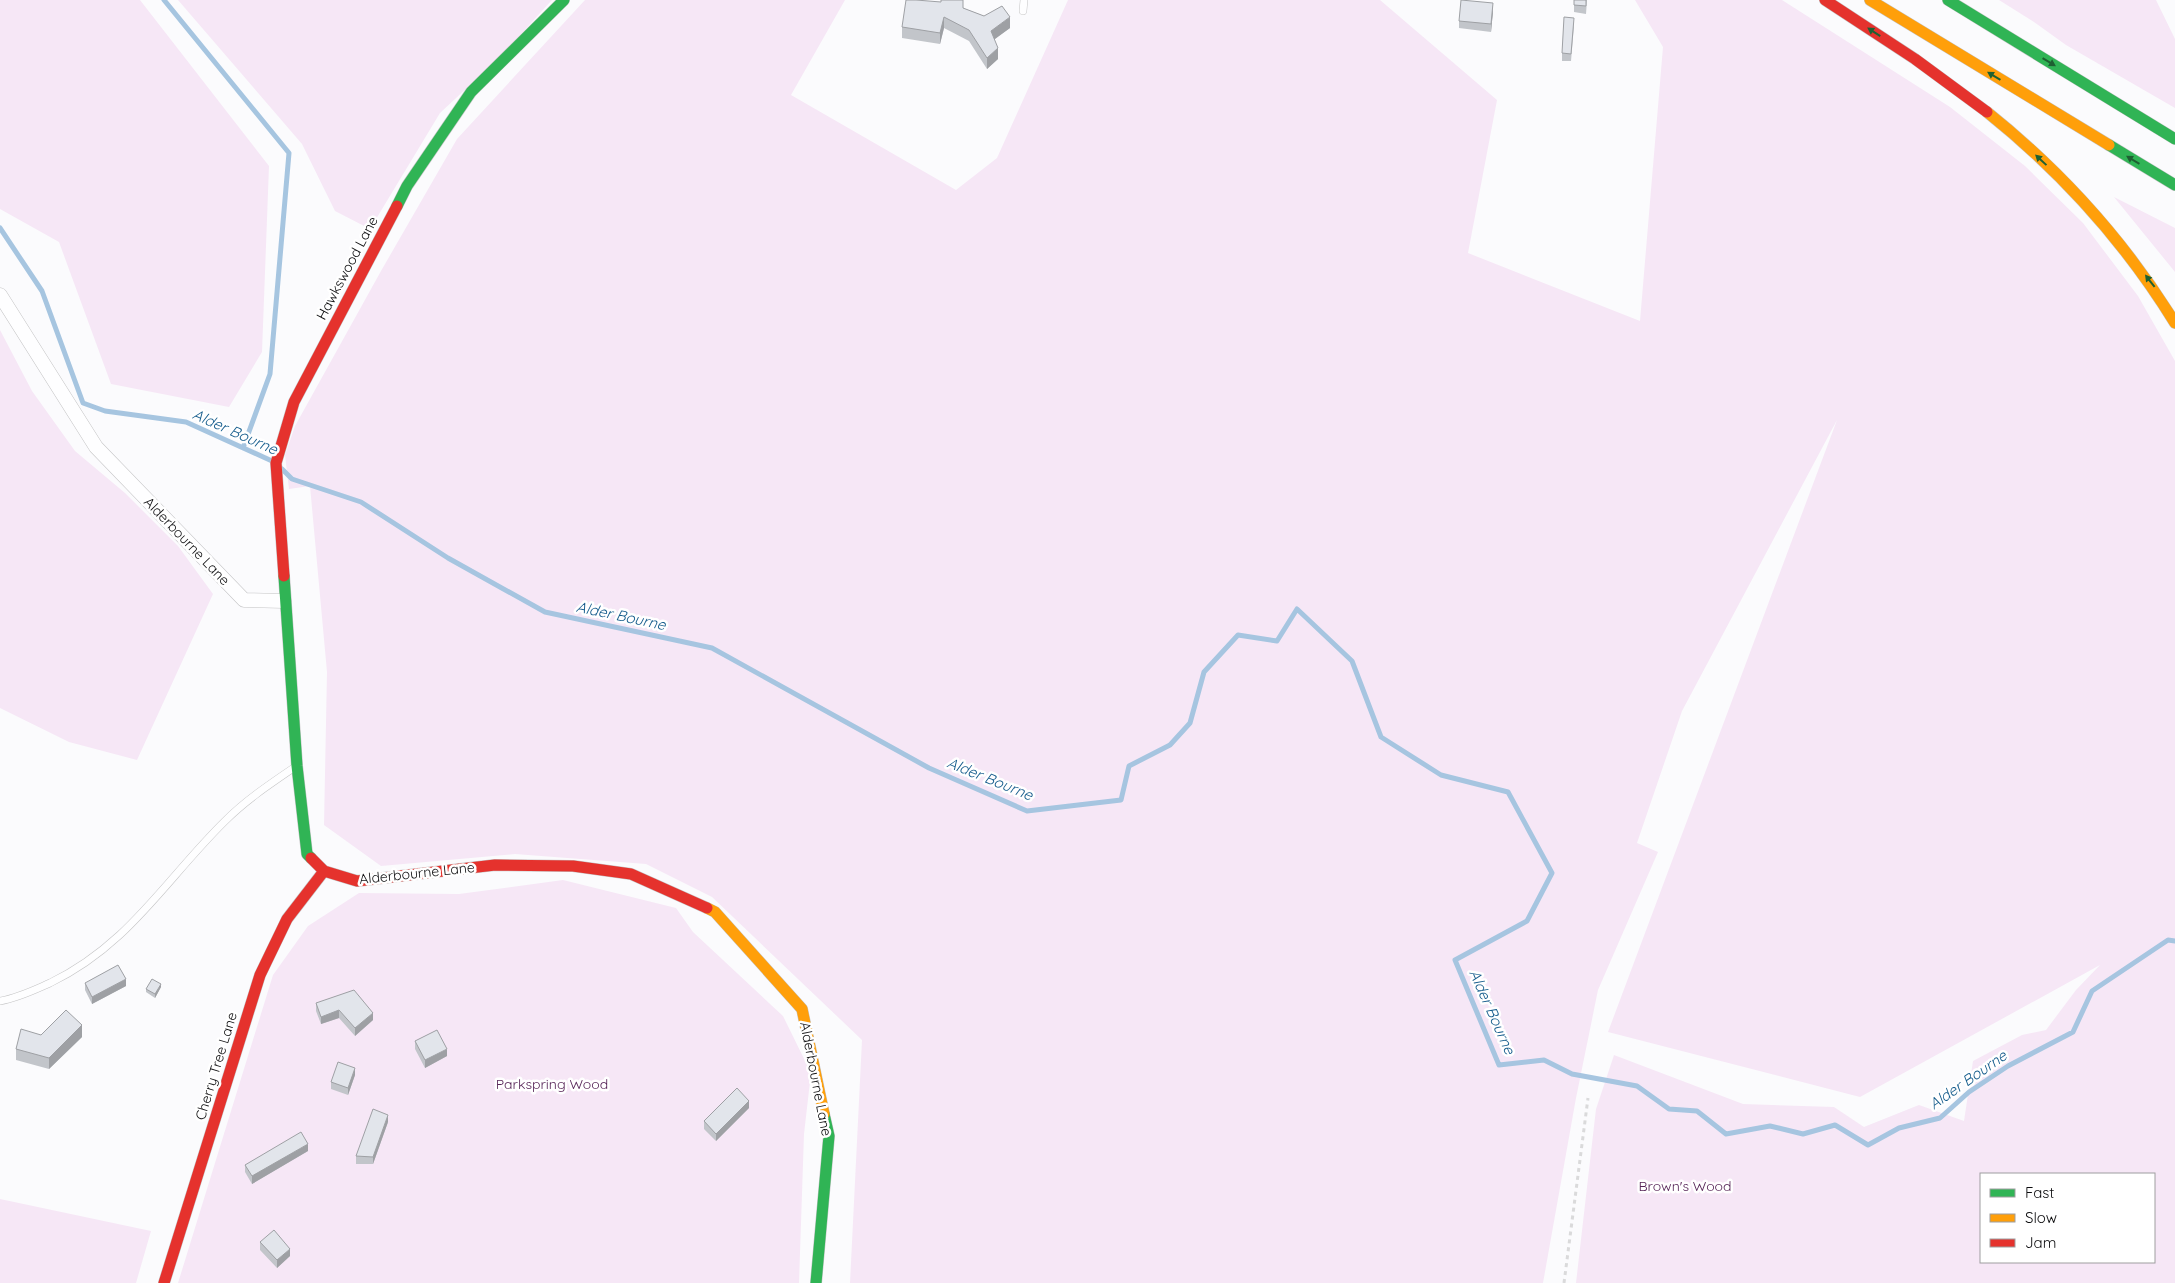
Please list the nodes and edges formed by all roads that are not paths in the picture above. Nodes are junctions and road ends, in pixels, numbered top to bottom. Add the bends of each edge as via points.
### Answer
1 (564, 0) edge
2 (1024, 0) edge
3 (1825, 0) edge
4 (1870, 0) edge
5 (1948, 0) edge
6 (1023, 10) dead end
7 (2174, 138) edge
8 (2175, 185) edge
9 (0, 295) edge
10 (2175, 323) edge
11 (284, 601) junction
12 (297, 766) junction
13 (324, 871) junction
14 (0, 1001) edge
15 (164, 1283) edge
16 (816, 1283) edge

1 - 11 main road, Hawkswood Lane via 471,92 407,186 294,402 276,463
2 - 6 lane
10 -> 3 main road via 2153,285 2080,196 2002,124 1915,59
8 -> 4 main road
5 -> 7 main road
9 - 11 street, Alderbourne Lane via 96,447 244,600
11 - 12 main road, Alderbourne Lane
12 - 13 main road, Alderbourne Lane via 307,854
12 - 14 lane via 259,791 226,820 116,941 72,972 29,993
13 - 15 main road, Cherry Tree Lane via 287,920 260,975
13 - 16 main road, Alderbourne Lane via 357,881 495,865 574,866 631,874 715,912 802,1009 829,1136

